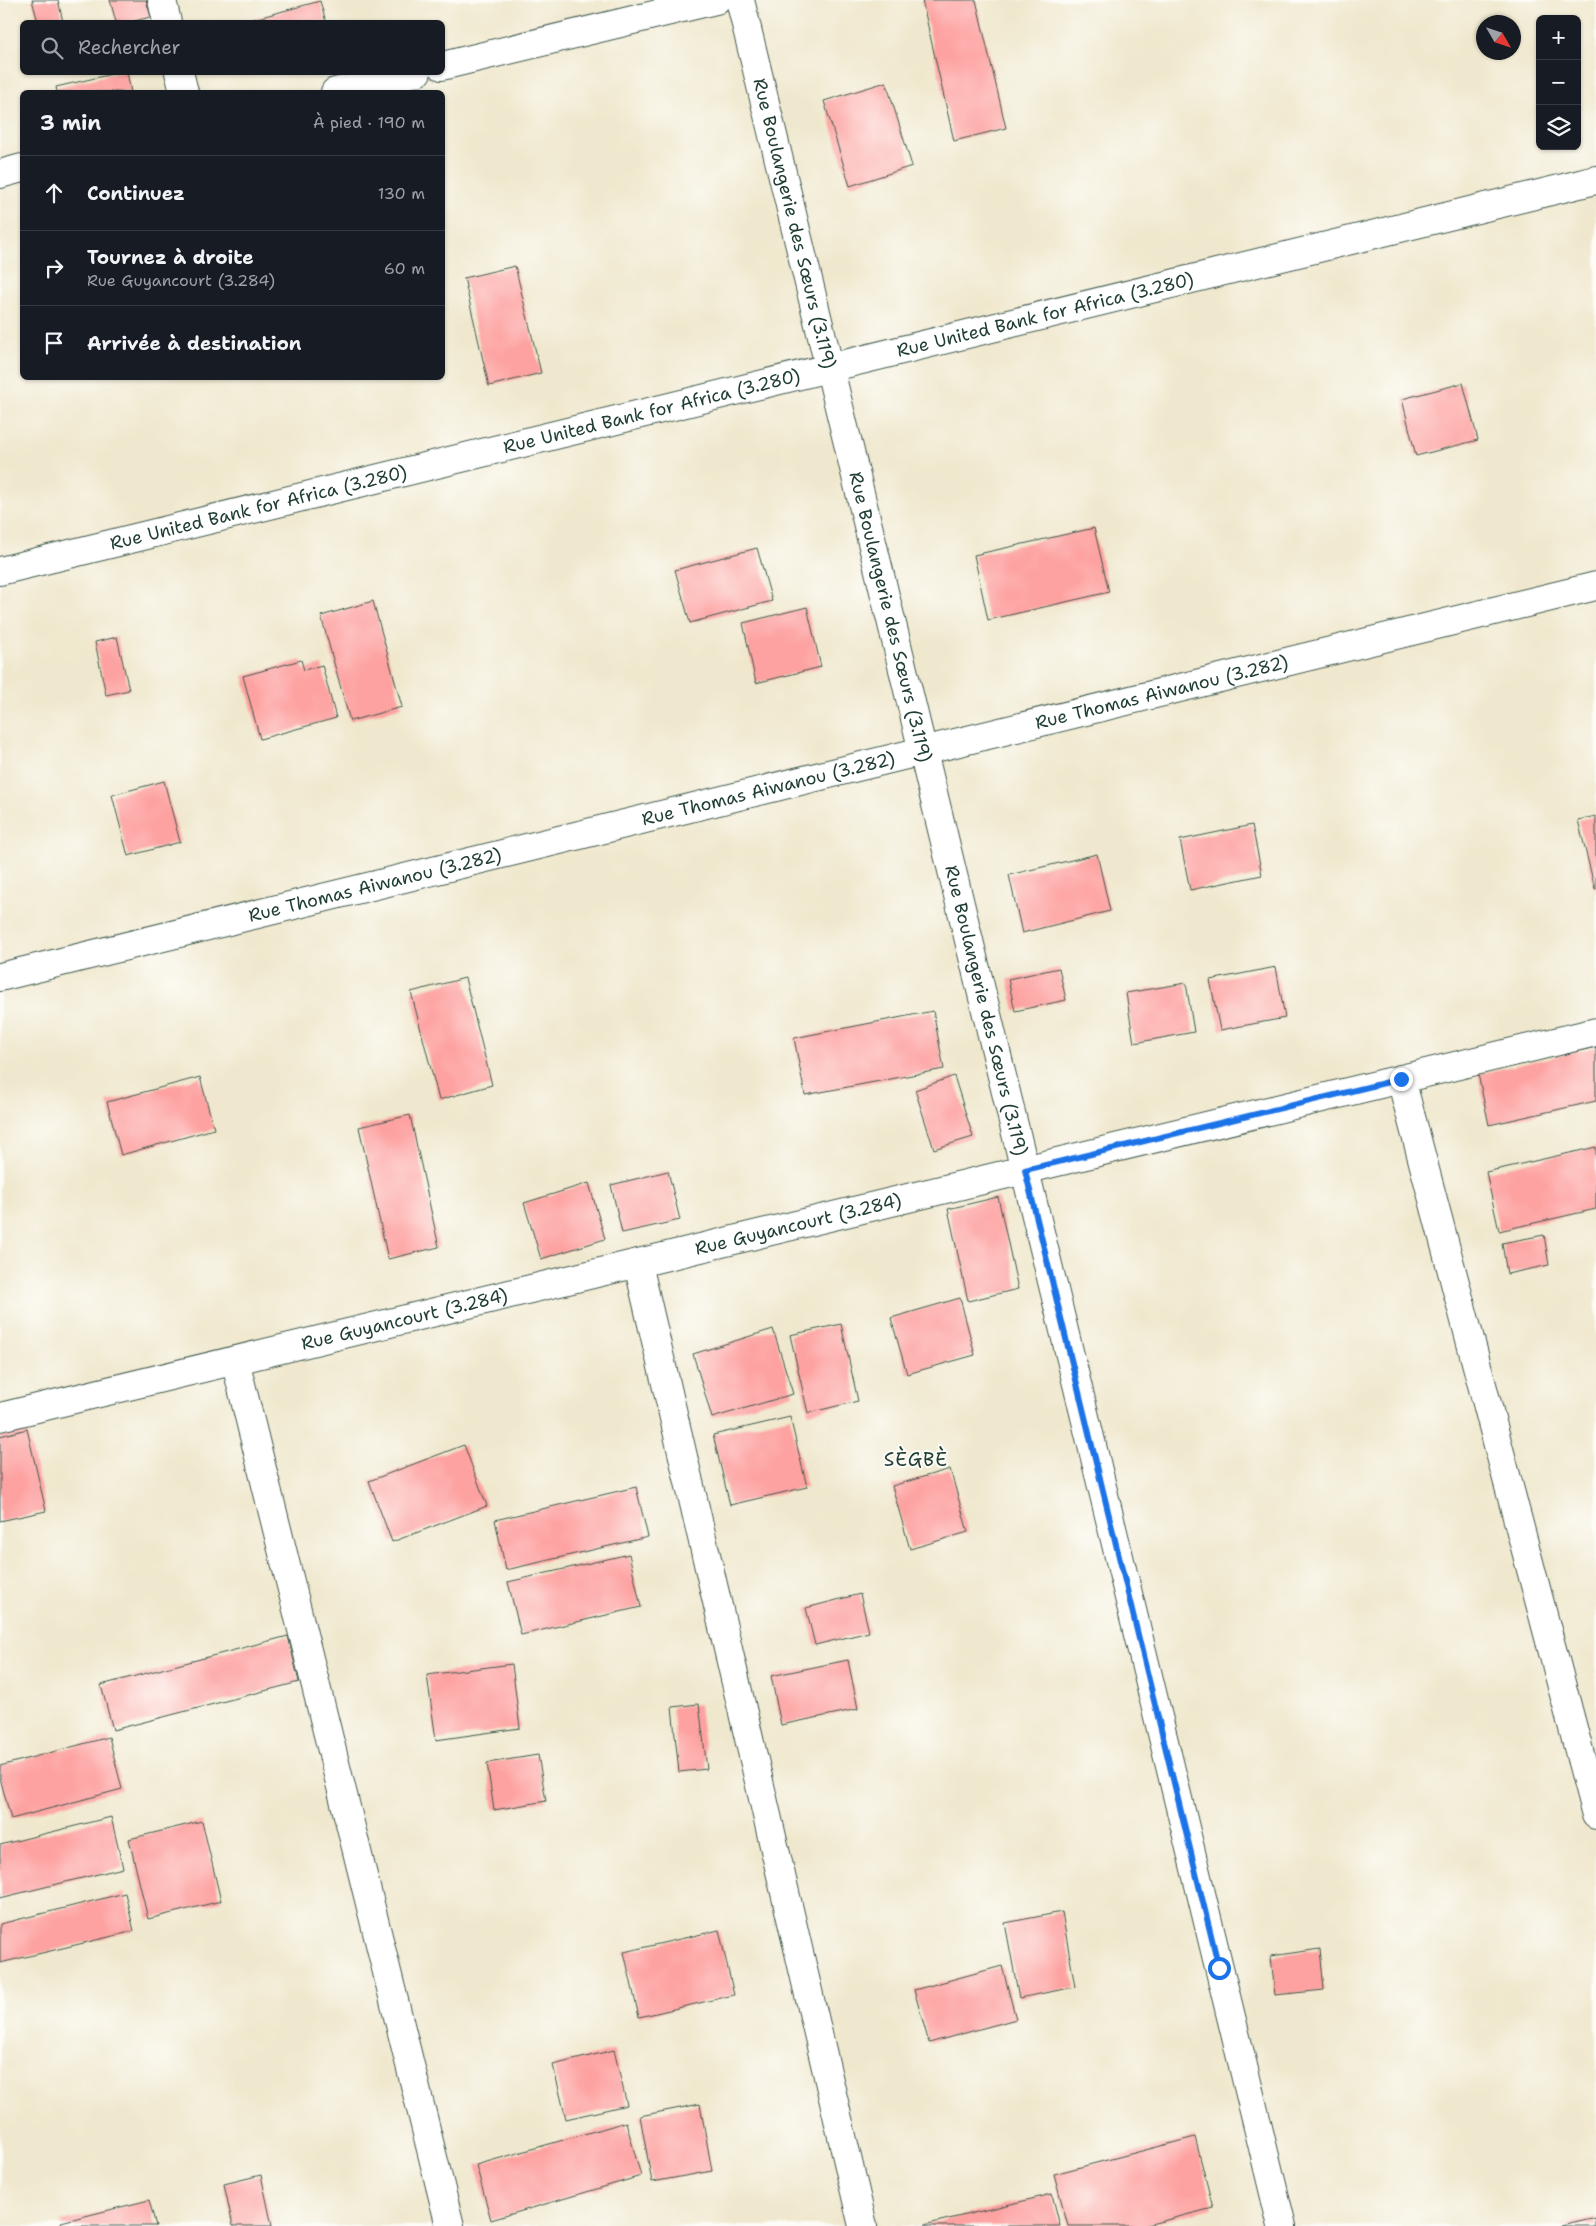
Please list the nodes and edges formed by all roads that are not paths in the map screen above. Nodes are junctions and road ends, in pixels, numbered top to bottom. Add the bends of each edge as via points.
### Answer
1 (162, 0) edge
2 (716, 0) edge
3 (740, 0) edge
4 (167, 20) edge
5 (445, 65) edge
6 (180, 75) edge
7 (405, 75) edge
8 (184, 90) edge
9 (343, 90) edge
10 (20, 169) edge
11 (0, 174) edge
12 (1596, 180) edge
13 (829, 368) junction
14 (0, 570) edge
15 (1596, 586) edge
16 (922, 751) junction
17 (0, 977) edge
18 (1596, 1032) edge
19 (1401, 1079) junction
20 (1025, 1170) junction
21 (638, 1264) junction
22 (235, 1360) junction
23 (0, 1417) edge
24 (1596, 1814) edge
25 (450, 2226) edge
26 (864, 2226) edge
27 (1282, 2226) edge

1 - 4 street
2 - 5 street
3 - 13 street, Rue Boulangerie des Sœurs (3.119)
6 - 8 street
7 - 9 street
10 - 11 street
12 - 13 street, Rue United Bank for Africa (3.280)
13 - 14 street, Rue United Bank for Africa (3.280)
13 - 16 street, Rue Boulangerie des Sœurs (3.119)
15 - 16 street, Rue Thomas Aiwanou (3.282)
16 - 17 street, Rue Thomas Aiwanou (3.282)
16 - 20 street, Rue Boulangerie des Sœurs (3.119)
18 - 19 street, Rue Guyancourt (3.284)
19 - 20 street, Rue Guyancourt (3.284)
19 - 24 street
20 - 21 street, Rue Guyancourt (3.284)
20 - 27 street, Rue Boulangerie des Sœurs (3.119)
21 - 22 street, Rue Guyancourt (3.284)
21 - 26 street
22 - 23 street, Rue Guyancourt (3.284)
22 - 25 street

